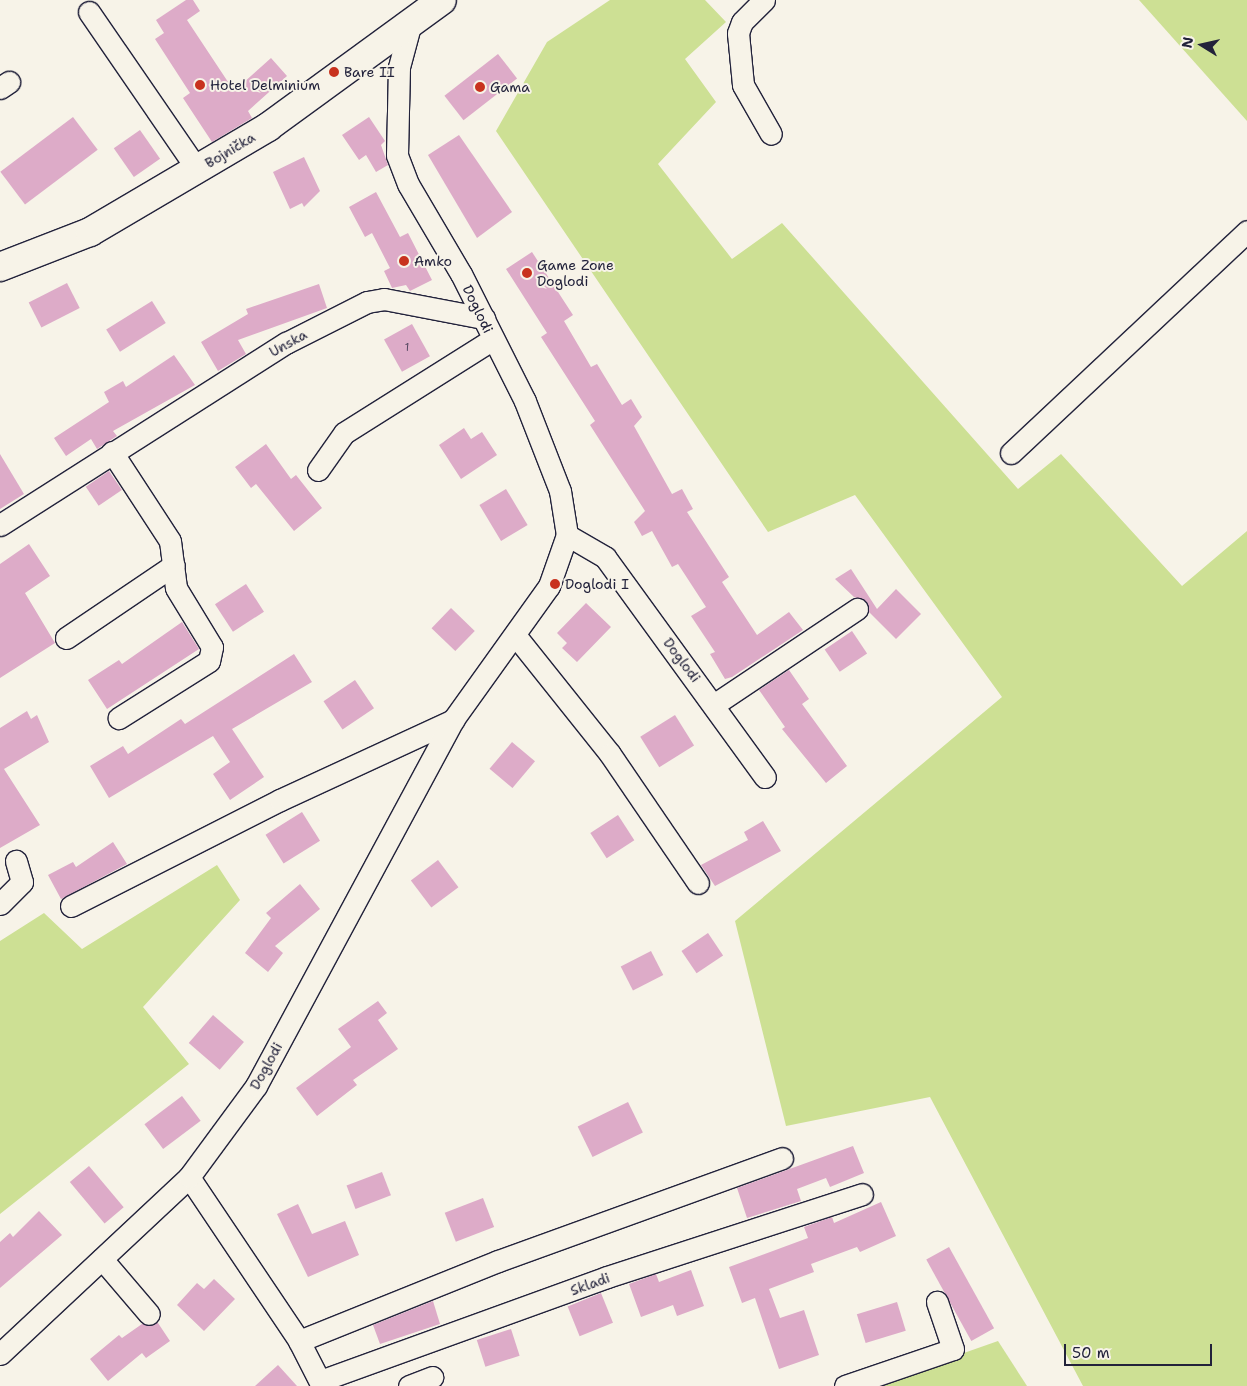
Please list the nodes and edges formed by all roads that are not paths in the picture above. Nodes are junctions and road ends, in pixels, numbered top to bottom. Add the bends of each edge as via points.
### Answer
1 (442, 0) edge
2 (764, 0) edge
3 (89, 12) dead end
4 (410, 26) junction
5 (770, 134) dead end
6 (197, 169) junction
7 (1247, 231) edge
8 (0, 267) edge
9 (484, 318) junction
10 (493, 339) junction
11 (112, 452) junction
12 (1011, 453) dead end
13 (318, 470) dead end
14 (0, 526) edge
15 (567, 535) junction
16 (174, 566) junction
17 (857, 609) dead end
18 (515, 635) junction
19 (66, 638) dead end
20 (714, 704) junction
21 (118, 718) dead end
22 (453, 720) junction
23 (764, 777) dead end
24 (16, 862) dead end
25 (698, 882) dead end
26 (0, 904) edge
27 (71, 906) dead end
28 (782, 1158) dead end
29 (189, 1177) junction
30 (862, 1194) dead end
31 (102, 1259) junction
32 (937, 1302) dead end
33 (149, 1314) dead end
34 (299, 1341) junction
35 (0, 1354) edge
36 (432, 1377) dead end
37 (321, 1384) edge
38 (409, 1386) edge
39 (845, 1386) edge

1 - 4 main road, Bojnička
2 - 5 street via 742,22 738,33 743,85
3 - 6 street
4 - 6 main road, Bojnička via 268,127
4 - 9 street, Doglodi via 399,67 397,155 408,184
6 - 8 main road, Bojnička via 90,232
7 - 12 street
9 - 10 street, Doglodi
9 - 11 street, Unska via 384,299 367,302 286,343
10 - 13 street via 344,433
10 - 15 street, Doglodi via 525,401 560,491
11 - 14 street, Unska
11 - 16 street via 170,541
15 - 18 street, Doglodi via 549,586
15 - 20 street, Doglodi via 605,557
16 - 19 street
16 - 21 street via 176,588 212,647 212,655
17 - 20 street
18 - 22 street, Doglodi
18 - 25 street via 610,754
20 - 23 street, Doglodi
22 - 27 street, Doglodi via 280,800
22 - 29 street, Doglodi via 256,1086
24 - 26 street via 22,882
28 - 34 street via 498,1261
29 - 31 street, Doglodi
29 - 34 street, Skladi
30 - 37 street, Skladi via 607,1277
31 - 33 street
31 - 35 street, Doglodi
32 - 39 street via 953,1349
34 - 37 street, Skladi
36 - 38 street

